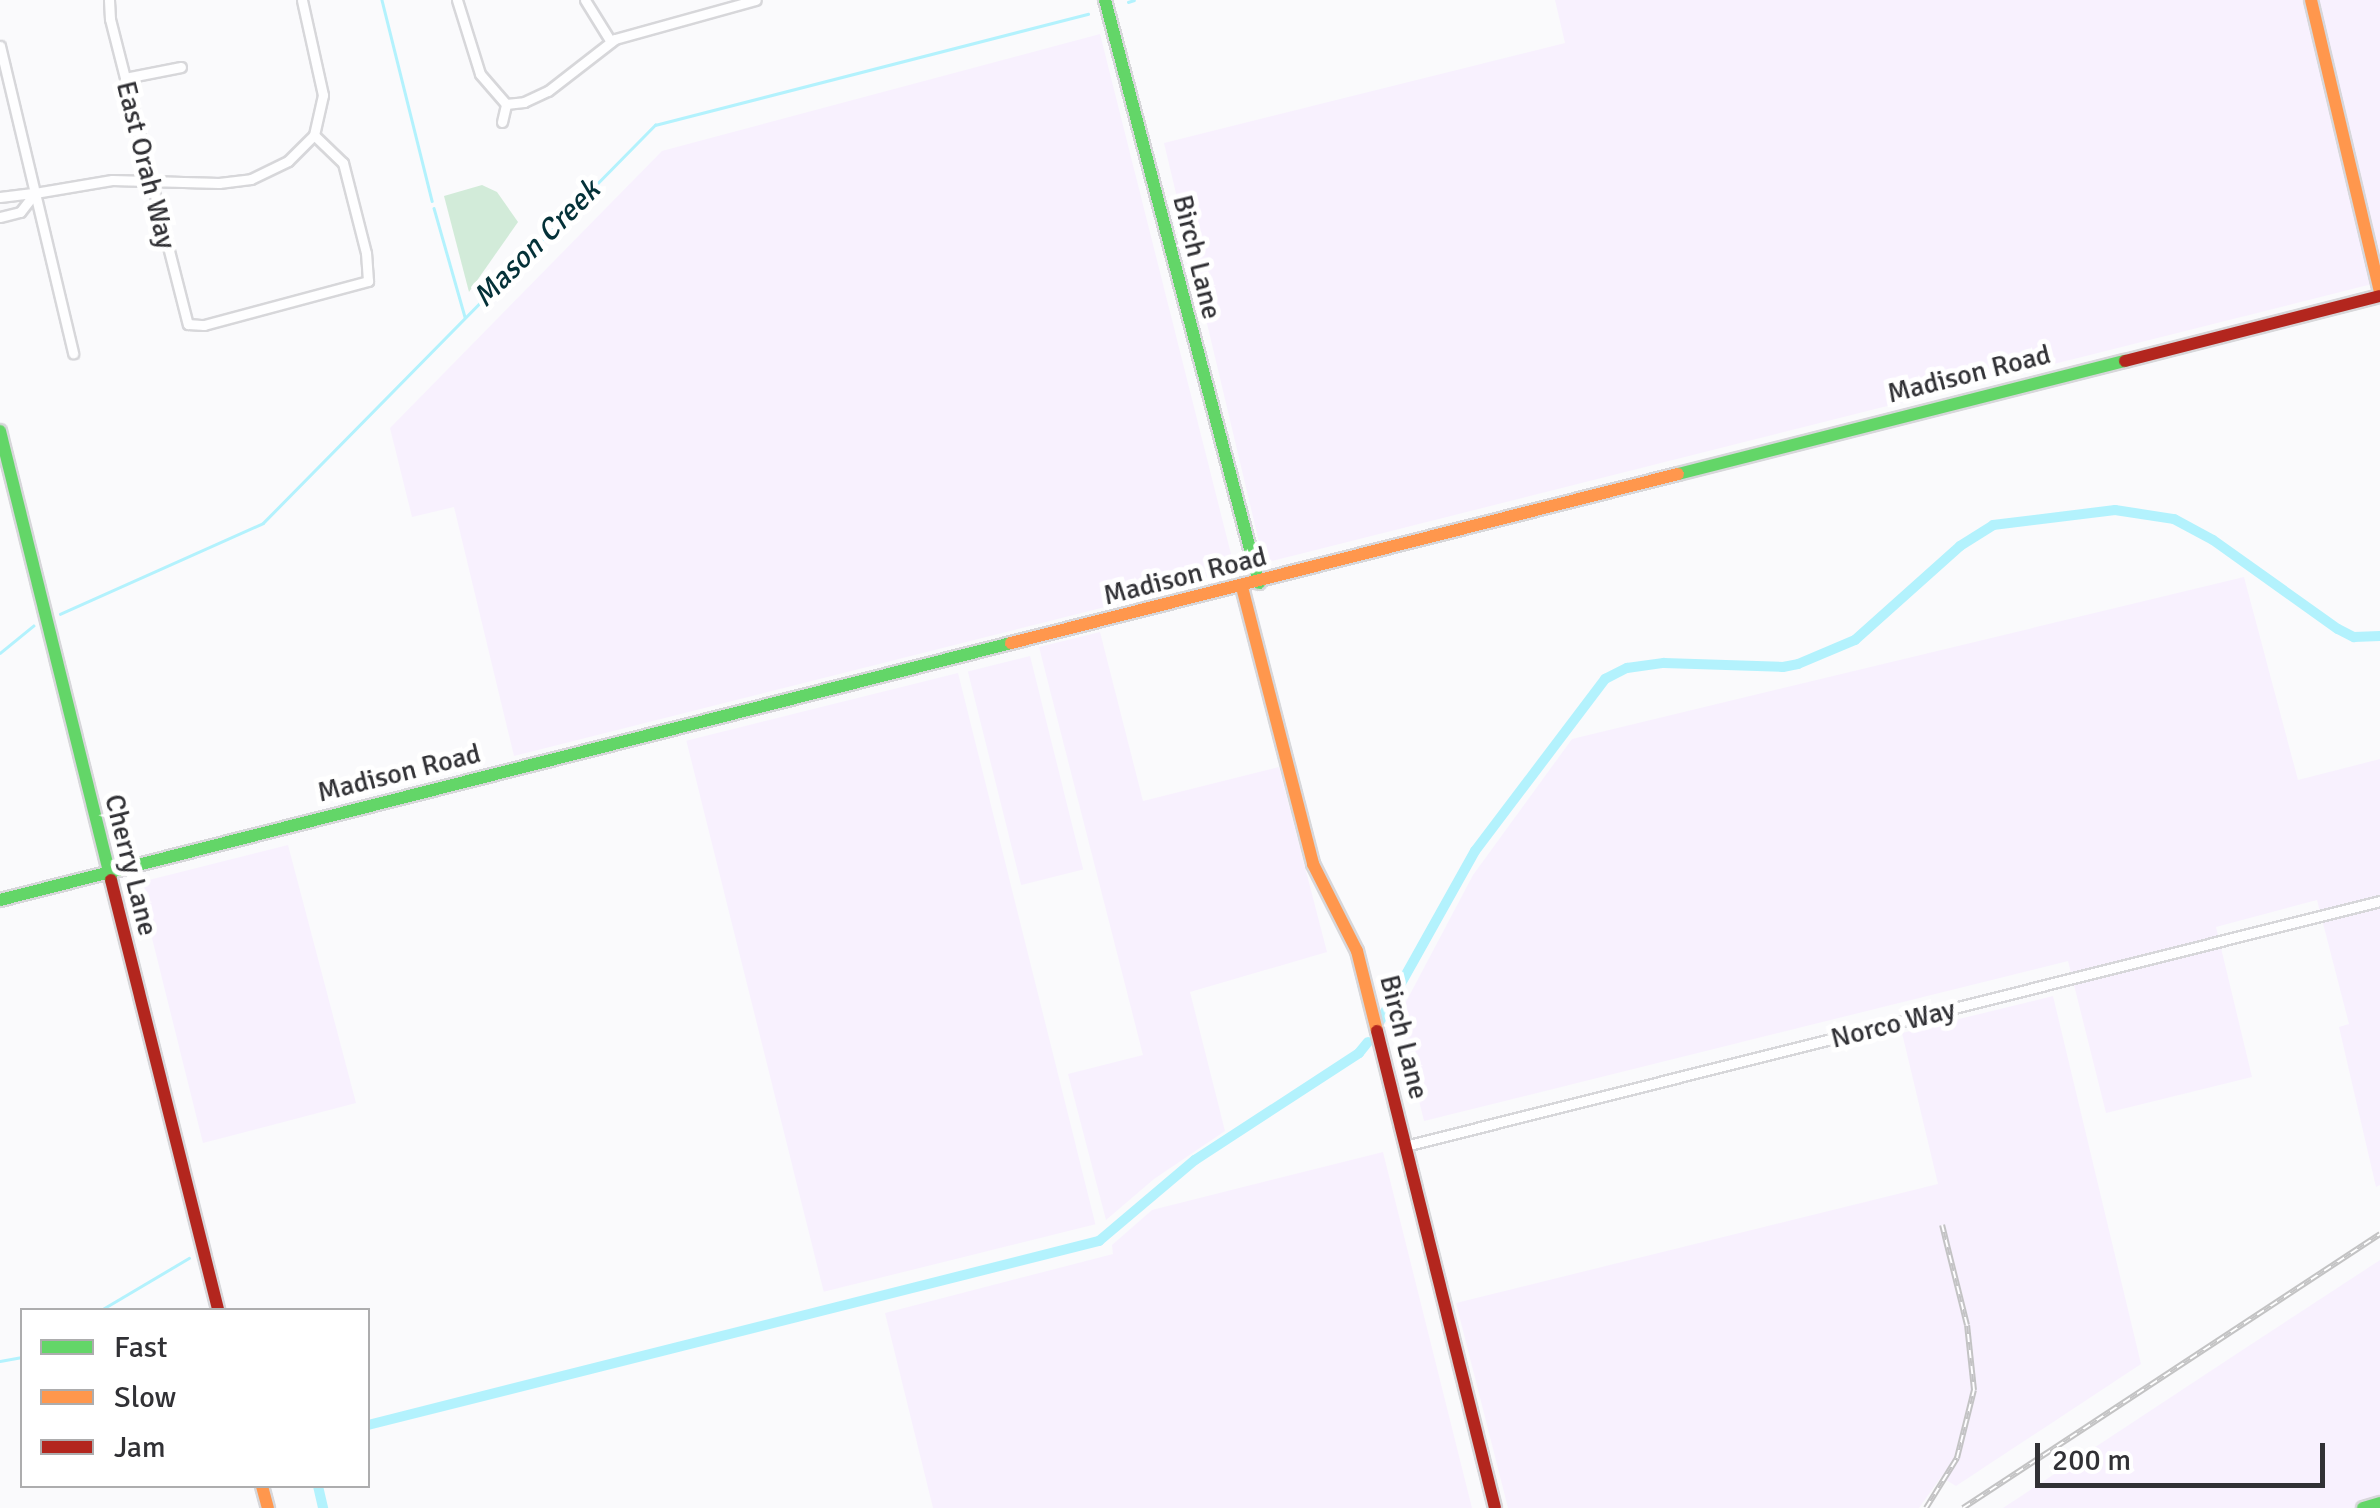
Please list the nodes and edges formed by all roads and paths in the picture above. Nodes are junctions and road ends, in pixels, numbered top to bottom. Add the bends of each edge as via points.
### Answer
1 (109, 0) edge
2 (302, 0) edge
3 (457, 0) edge
4 (585, 0) edge
5 (756, 0) edge
6 (1105, 0) edge
7 (2311, 0) edge
8 (711, 5) edge
9 (611, 42) junction
10 (0, 46) edge
11 (181, 67) dead end
12 (125, 78) junction
13 (506, 104) junction
14 (502, 122) dead end
15 (314, 134) junction
16 (152, 181) junction
17 (35, 193) junction
18 (0, 197) edge
19 (0, 217) edge
20 (2380, 294) edge
21 (73, 353) dead end
22 (1, 442) edge
23 (1259, 583) junction
24 (1242, 587) junction
25 (106, 873) junction
26 (0, 900) edge
27 (2380, 902) edge
28 (1406, 1146) junction
29 (217, 1308) edge
30 (2380, 1504) edge
31 (1496, 1508) edge
32 (2363, 1508) edge

1 - 12 street, East Orah Way
2 - 15 street via 324,95
3 - 13 street via 480,74
4 - 9 street
5 - 8 street
6 - 23 street, Birch Lane
7 - 20 street
8 - 9 street
9 - 13 street via 548,91
10 - 17 street
11 - 12 street
12 - 16 street, East Orah Way
13 - 14 street
15 - 16 street via 288,161 251,178
15 - 16 street, East Orah Way via 343,163 368,281 193,326 185,317
16 - 17 street via 112,180
17 - 18 street
17 - 19 street via 20,212
17 - 21 street
20 - 23 street, Madison Road
22 - 25 street, Cherry Lane
23 - 24 street, Madison Road
24 - 25 street, Madison Road
24 - 28 street, Birch Lane via 1313,864 1353,936
25 - 26 street, Madison Road
25 - 29 street, Cherry Lane
27 - 28 street, Norco Way
28 - 31 street, Birch Lane
30 - 32 street

